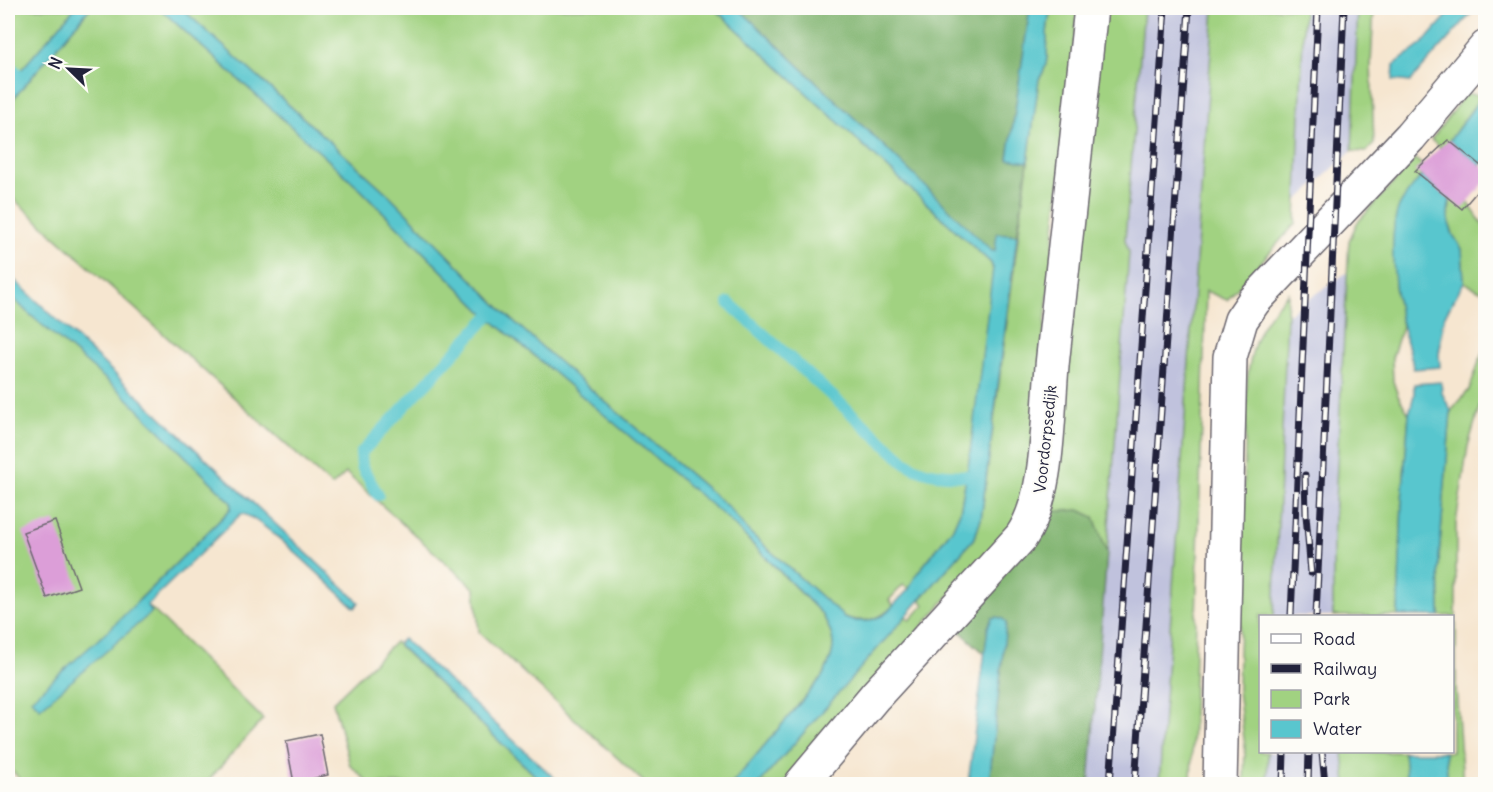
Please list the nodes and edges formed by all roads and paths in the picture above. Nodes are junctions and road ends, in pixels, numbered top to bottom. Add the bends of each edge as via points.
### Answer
1 (1090, 8) edge
2 (1485, 47) edge
3 (801, 784) edge
4 (1220, 784) edge

1 - 3 street, Voordorpsedijk via 1044,462 1035,512 1021,537 875,696
2 - 4 street via 1410,137 1254,301 1241,320 1230,357

